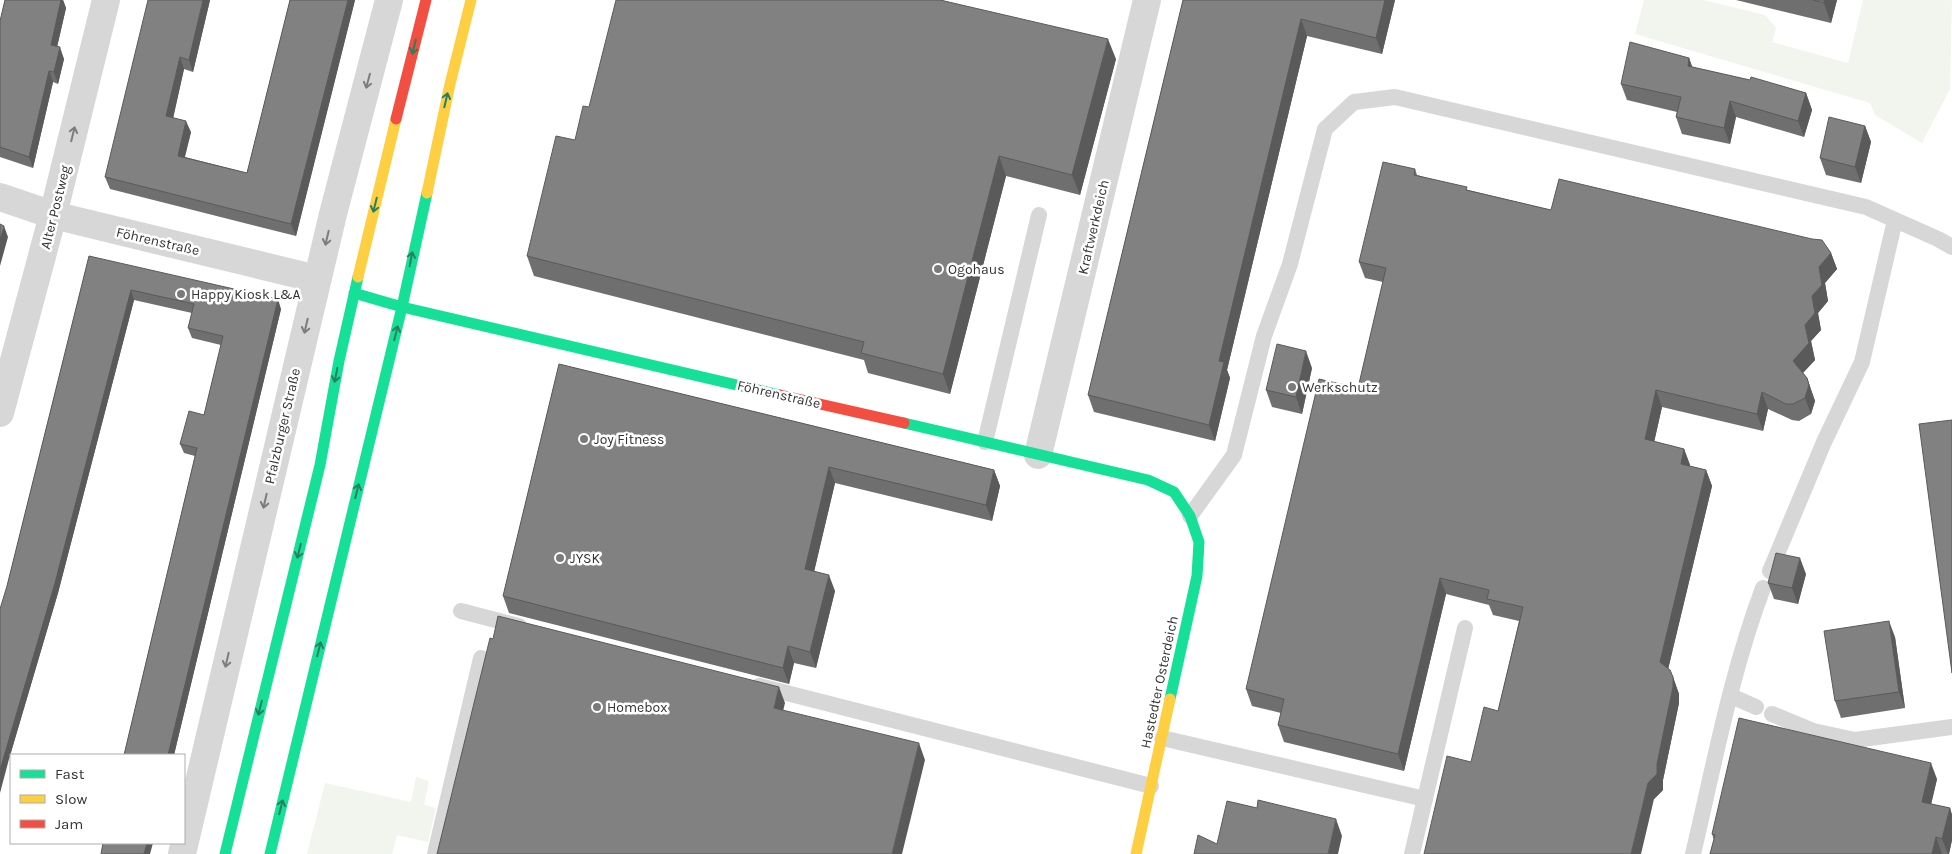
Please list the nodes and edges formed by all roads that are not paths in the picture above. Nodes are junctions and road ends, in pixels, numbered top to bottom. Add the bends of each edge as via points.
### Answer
1 (106, 0) edge
2 (389, 0) edge
3 (426, 0) edge
4 (471, 0) edge
5 (1147, 0) edge
6 (0, 197) edge
7 (53, 215) junction
8 (1039, 215) dead end
9 (1895, 220) junction
10 (1952, 247) edge
11 (317, 279) junction
12 (354, 293) junction
13 (402, 306) junction
14 (0, 413) edge
15 (985, 442) junction
16 (1038, 455) junction
17 (1190, 516) junction
18 (1770, 572) edge
19 (1763, 588) dead end
20 (461, 611) dead end
21 (1465, 628) dead end
22 (538, 631) edge
23 (481, 658) dead end
24 (748, 684) edge
25 (1731, 696) junction
26 (1756, 707) dead end
27 (1772, 714) dead end
28 (1952, 727) edge
29 (1162, 738) junction
30 (1151, 786) junction
31 (1425, 799) junction
32 (185, 841) edge
33 (225, 854) edge
34 (270, 854) edge
35 (435, 854) edge
36 (1136, 854) edge
37 (1412, 854) edge
38 (1692, 854) edge

7 -> 1 street, Alter Postweg
2 -> 11 street, Pfalzburger Straße
3 -> 12 main road
13 -> 4 main road via 445,103
5 - 16 street, Kraftwerkdeich
6 - 7 street, Föhrenstraße
7 - 11 street, Föhrenstraße
7 - 14 street, Alter Postweg
8 - 15 lane
9 - 10 lane
9 - 17 lane via 1866,206 1396,97 1354,102 1325,129 1290,264 1264,336 1234,455
9 - 18 lane via 1862,362 1824,442
11 -> 32 street, Pfalzburger Straße
12 - 13 main road, Föhrenstraße
12 -> 33 main road via 320,465
13 - 15 main road, Föhrenstraße
34 -> 13 main road
15 - 16 main road, Föhrenstraße
16 - 17 main road, Föhrenstraße via 1148,480 1174,492
17 - 29 main road, Hastedter Osterdeich via 1199,542 1197,576
19 - 25 lane
20 - 22 lane
21 - 31 lane
23 - 35 lane
24 - 30 lane
25 - 26 lane
25 - 38 lane
27 - 28 lane via 1813,730 1855,740
29 - 30 main road, Hastedter Osterdeich
29 - 31 lane
30 - 36 main road, Hastedter Osterdeich
31 - 37 lane

